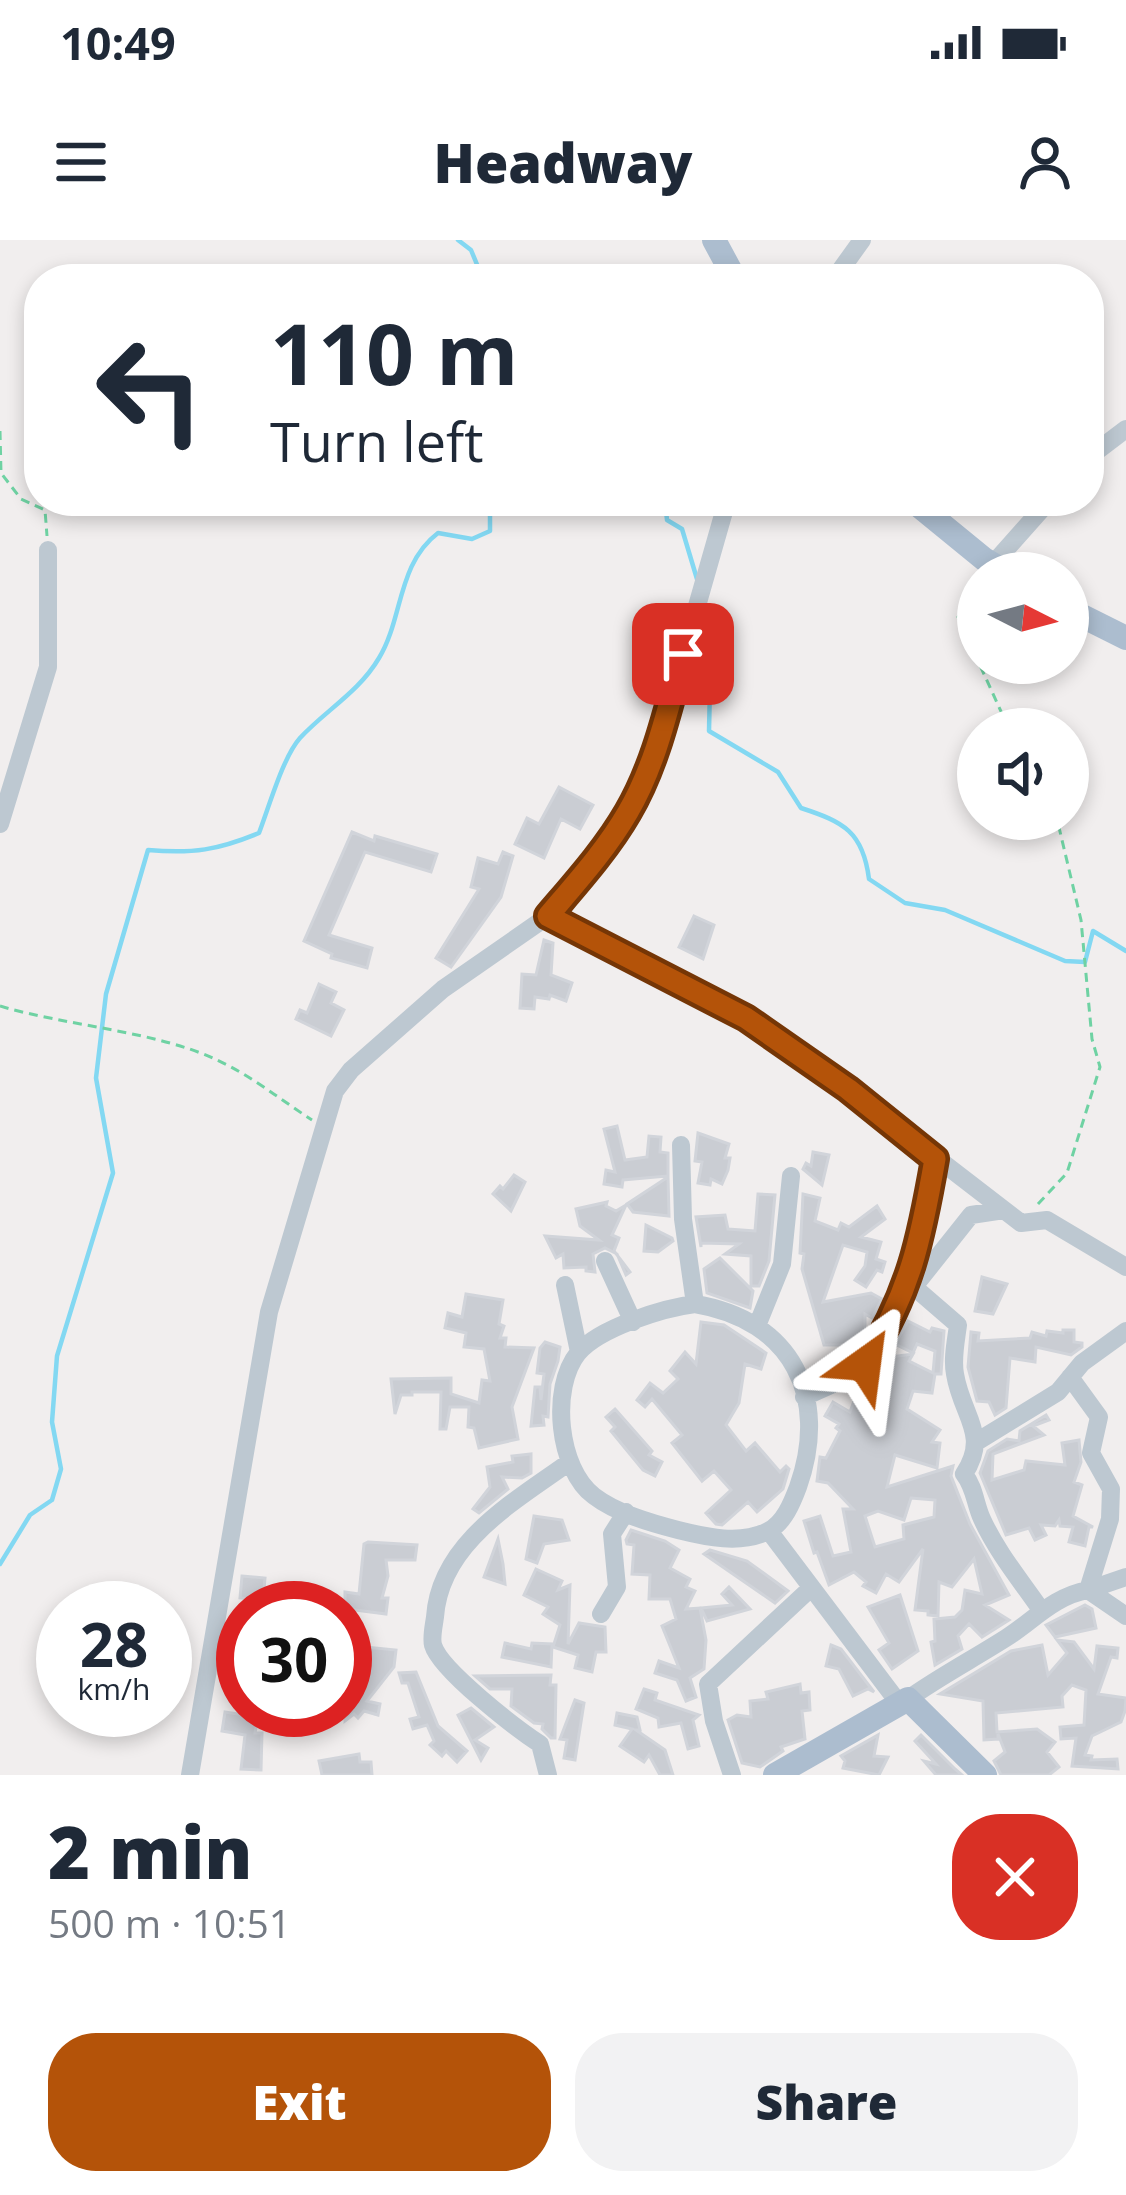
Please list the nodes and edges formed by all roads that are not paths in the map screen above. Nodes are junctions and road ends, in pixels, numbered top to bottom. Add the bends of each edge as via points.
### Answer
1 (723, 516) edge
2 (932, 516) edge
3 (1037, 516) edge
4 (47, 550) road end
5 (978, 552) edge
6 (1012, 552) edge
7 (1089, 620) edge
8 (1126, 638) edge
9 (0, 824) edge
10 (548, 916) junction
11 (681, 1145) dead end
12 (935, 1159) junction
13 (791, 1176) dead end
14 (1004, 1210) junction
15 (605, 1261) dead end
16 (1126, 1267) edge
17 (566, 1285) dead end
18 (914, 1287) junction
19 (694, 1304) junction
20 (899, 1306) junction
21 (633, 1322) junction
22 (757, 1326) junction
23 (1126, 1331) edge
24 (579, 1352) junction
25 (1070, 1376) junction
26 (804, 1397) junction
27 (978, 1441) junction
28 (568, 1463) junction
29 (626, 1512) junction
30 (769, 1531) junction
31 (1126, 1577) edge
32 (812, 1588) junction
33 (1088, 1591) junction
34 (1041, 1610) junction
35 (601, 1614) dead end
36 (1126, 1616) edge
37 (903, 1701) junction
38 (190, 1775) edge
39 (548, 1775) edge
40 (732, 1775) edge
41 (775, 1775) edge
42 (985, 1775) edge

1 - 10 street via 658,746 629,810
2 - 5 main road
3 - 6 street
4 - 9 street via 48,668
7 - 8 main road
10 - 12 street via 746,1018
10 - 38 street via 443,988 335,1091 269,1312
11 - 19 street
12 - 14 street
12 - 20 street via 921,1242
13 - 22 street via 782,1264
14 - 16 street via 1021,1223 1047,1220
14 - 18 street via 970,1215
15 - 21 street
17 - 24 street
18 - 20 street
18 - 27 street via 958,1325 953,1367
19 - 21 street
19 - 22 street
20 - 26 street via 865,1364
21 - 24 street
22 - 26 street via 791,1360
23 - 25 street
24 - 28 street via 564,1396
25 - 27 street via 1058,1392
25 - 33 street via 1099,1418 1090,1453 1111,1489
26 - 30 street via 812,1420 808,1455 791,1505
27 - 34 street via 964,1474 993,1540
28 - 29 street via 583,1487
28 - 39 street via 464,1545 436,1601 433,1644 540,1744
29 - 30 street via 707,1537
29 - 35 street via 612,1534 617,1587
30 - 32 street
31 - 33 street
32 - 37 street
32 - 40 street via 708,1684
33 - 34 street
33 - 36 street
34 - 37 street
37 - 41 main road
37 - 42 main road

